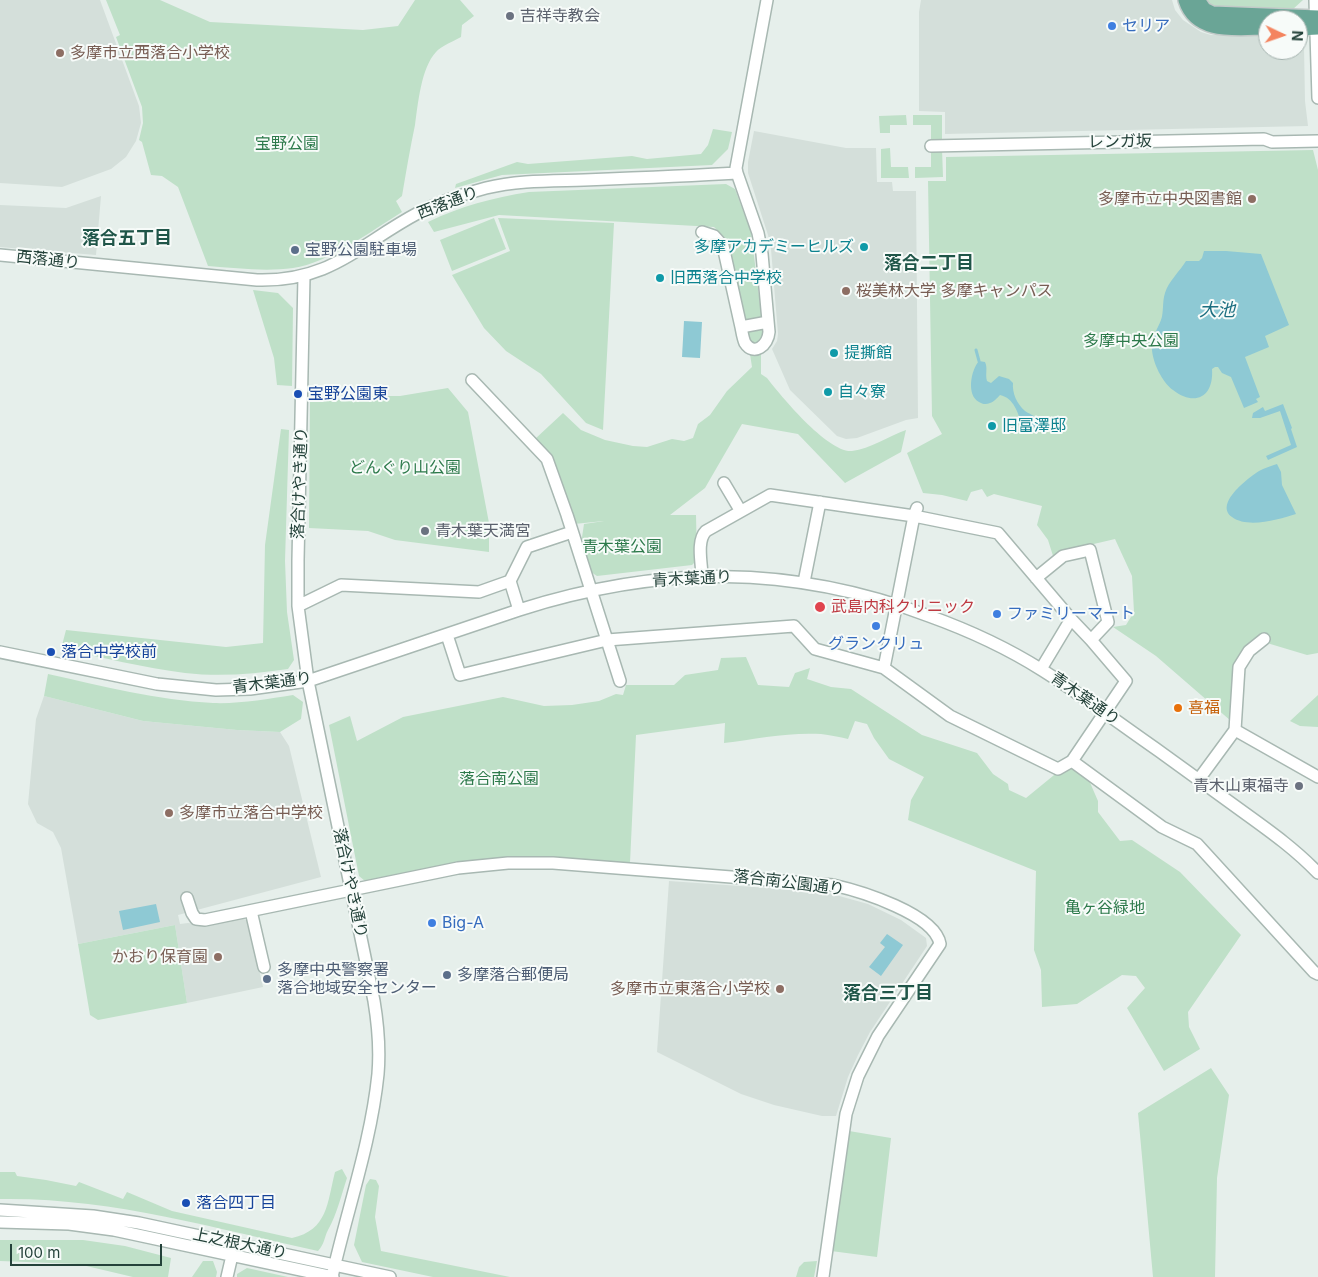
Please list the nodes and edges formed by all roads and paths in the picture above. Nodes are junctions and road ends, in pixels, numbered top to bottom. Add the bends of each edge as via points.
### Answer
1 (767, 0) edge
2 (1186, 0) edge
3 (1198, 0) edge
4 (1315, 0) edge
5 (1317, 22) edge
6 (1258, 27) edge
7 (1318, 98) edge
8 (1313, 141) edge
9 (931, 146) dead end
10 (736, 174) junction
11 (702, 232) dead end
12 (0, 255) edge
13 (304, 276) junction
14 (768, 322) junction
15 (741, 327) junction
16 (472, 380) dead end
17 (724, 483) dead end
18 (820, 502) junction
19 (740, 510) junction
20 (915, 512) junction
21 (572, 532) junction
22 (702, 577) junction
23 (1036, 578) junction
24 (510, 581) junction
25 (804, 582) junction
26 (592, 590) junction
27 (897, 604) junction
28 (298, 606) junction
29 (519, 610) junction
30 (1071, 619) junction
31 (447, 635) junction
32 (1264, 638) dead end
33 (606, 640) junction
34 (1091, 640) junction
35 (0, 652) edge
36 (884, 668) junction
37 (1041, 669) junction
38 (308, 681) junction
39 (620, 681) dead end
40 (1105, 713) junction
41 (1235, 730) junction
42 (1072, 761) junction
43 (1318, 777) edge
44 (1199, 779) junction
45 (1318, 873) edge
46 (352, 890) junction
47 (187, 898) dead end
48 (252, 911) junction
49 (264, 967) dead end
50 (1318, 974) edge
51 (0, 1210) edge
52 (0, 1222) edge
53 (235, 1243) junction
54 (232, 1254) junction
55 (335, 1264) junction
56 (227, 1277) edge
57 (332, 1277) edge
58 (390, 1277) edge
59 (823, 1277) edge

1 - 10 street
2 - 6 main road via 1198,19 1212,26
3 - 5 main road via 1204,10 1212,14
4 - 5 street
5 - 7 street
8 - 9 street, レンガ坂 via 1272,142 1264,139
10 - 13 street, 西落通り via 526,182 488,188 418,213 340,262
10 - 14 street via 758,233
11 - 15 street via 714,236 723,246
12 - 13 street, 西落通り via 257,280
13 - 28 street, 落合けやき通り
14 - 15 street
14 - 15 street via 767,342 758,349 747,346
16 - 21 street via 547,459
17 - 19 street
18 - 19 street via 770,495
18 - 20 street
18 - 25 street
19 - 22 street via 702,535
20 - 23 street via 998,533
20 - 27 street
21 - 24 street via 527,547
21 - 26 street
22 - 25 street, 青木葉通り via 757,577
22 - 26 street, 青木葉通り
23 - 30 street
23 - 34 street via 1063,556 1090,550 1108,622
24 - 28 street via 479,592 341,585
24 - 29 street
25 - 27 street, 青木葉通り via 850,590
26 - 29 street, 青木葉通り
26 - 33 street
27 - 36 street
27 - 37 street, 青木葉通り via 964,629
28 - 38 street, 落合けやき通り
29 - 31 street, 青木葉通り
30 - 34 street
30 - 37 street
31 - 33 street via 460,675
31 - 38 street, 青木葉通り
32 - 41 street via 1249,651 1239,667
33 - 36 street via 794,626 815,650
33 - 39 street
34 - 40 street via 1126,681
35 - 38 street, 青木葉通り via 184,688 250,689
36 - 42 street via 950,716 1058,769
37 - 40 street, 青木葉通り
38 - 46 street, 落合けやき通り
40 - 42 street
40 - 44 street, 青木葉通り
41 - 43 street
41 - 44 street
42 - 50 street via 1162,828 1197,844
44 - 45 street, 青木葉通り via 1291,847
46 - 48 street
46 - 55 street, 落合けやき通り via 377,1018 378,1074 370,1122
46 - 59 street, 落合南公園通り via 458,868 508,863 670,871 833,885 876,897 918,918 936,932 940,944 878,1036 858,1076 846,1114
47 - 48 street via 196,919
48 - 49 street
51 - 53 street, 上之根大通り via 93,1216
52 - 54 street, 上之根大通り via 91,1226
53 - 54 street
53 - 55 street, 上之根大通り
54 - 56 street
54 - 57 street, 上之根大通り
55 - 57 street, 落合けやき通り
55 - 58 street, 上之根大通り

